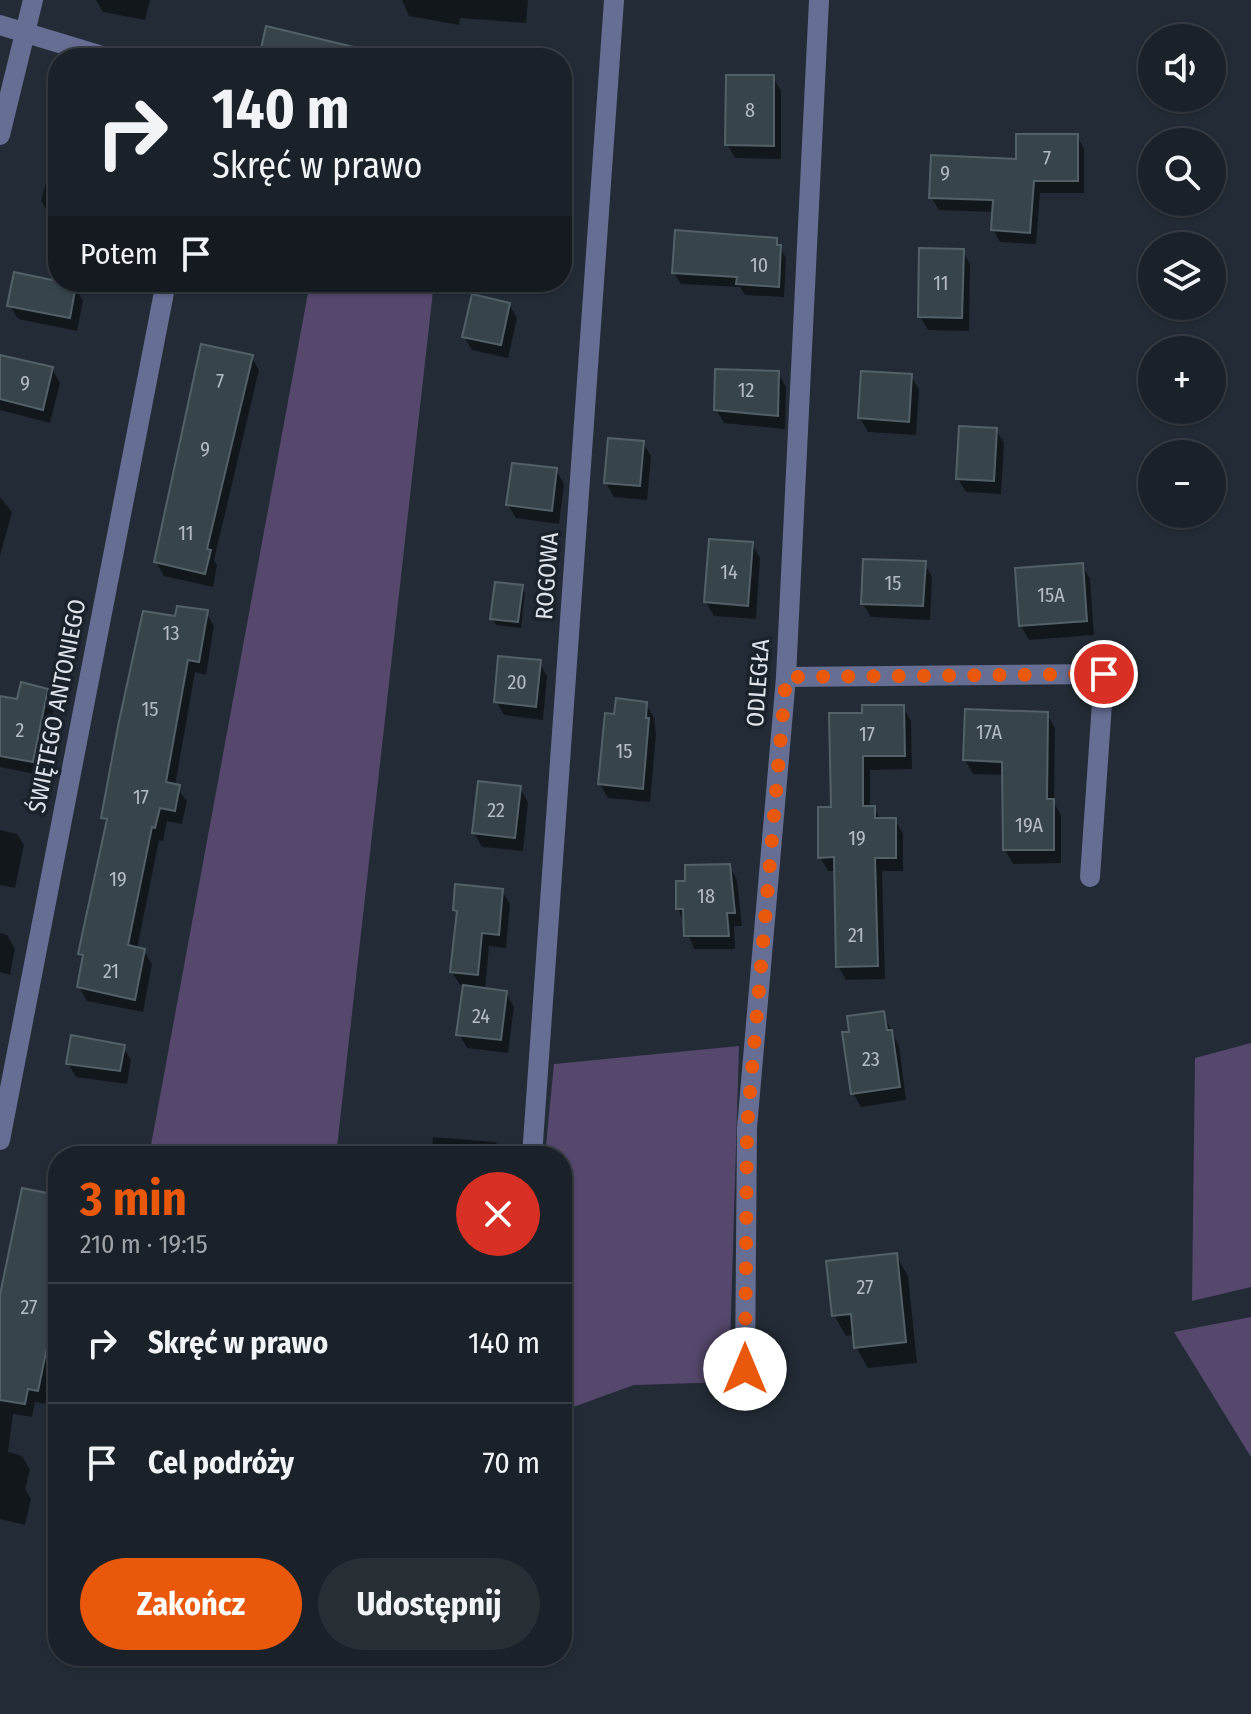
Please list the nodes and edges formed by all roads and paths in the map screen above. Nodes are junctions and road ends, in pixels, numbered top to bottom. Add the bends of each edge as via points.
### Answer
1 (33, 0) edge
2 (614, 0) edge
3 (819, 0) edge
4 (0, 25) edge
5 (26, 31) junction
6 (78, 48) edge
7 (0, 135) edge
8 (164, 292) edge
9 (786, 677) junction
10 (1090, 877) dead end
11 (0, 1140) edge
12 (533, 1146) edge
13 (745, 1369) dead end

1 - 5 street
2 - 12 street, ROGOWA
3 - 9 street, ODLEGŁA
4 - 5 street
5 - 6 street
5 - 7 street
8 - 11 street, ŚWIĘTEGO ANTONIEGO
9 - 10 street via 1104,674
9 - 13 street, ODLEGŁA via 747,1128

